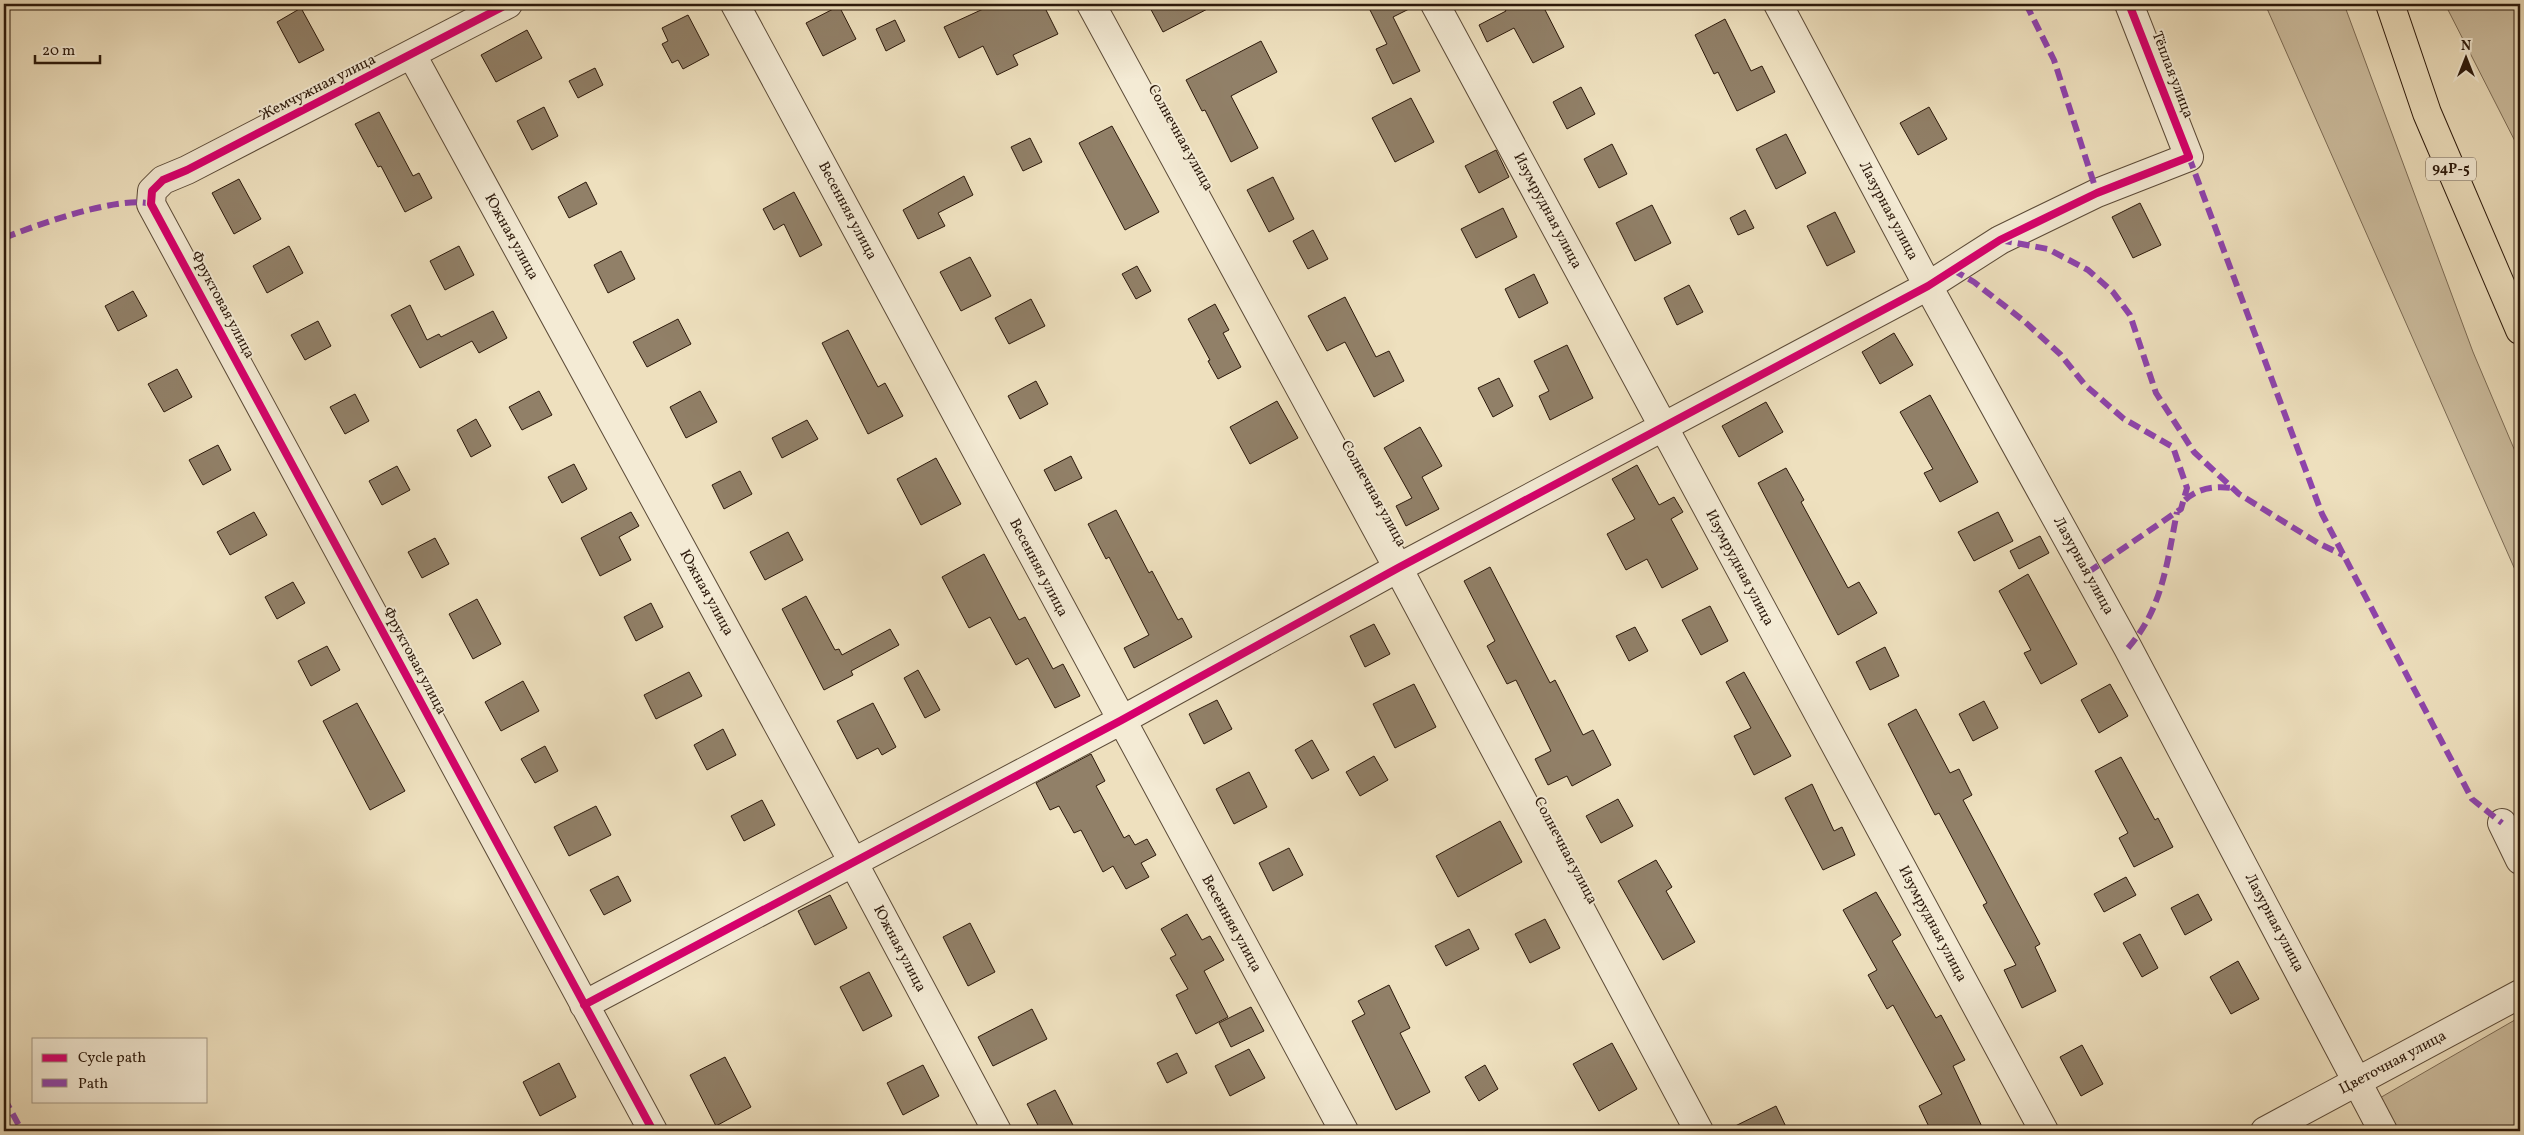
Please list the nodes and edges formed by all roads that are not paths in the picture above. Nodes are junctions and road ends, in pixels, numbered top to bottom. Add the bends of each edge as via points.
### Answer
1 (508, 4) edge
2 (735, 4) edge
3 (1091, 4) edge
4 (1435, 4) edge
5 (1778, 4) edge
6 (2129, 4) edge
7 (2390, 4) edge
8 (412, 55) junction
9 (151, 204) joint
10 (1928, 286) junction
11 (2520, 330) edge
12 (1664, 428) junction
13 (1398, 568) junction
14 (1120, 721) junction
15 (2502, 823) dead end
16 (2520, 860) edge
17 (852, 862) junction
18 (2520, 994) edge
19 (584, 1004) junction
20 (2358, 1082) junction
21 (653, 1131) edge
22 (996, 1131) edge
23 (1344, 1131) edge
24 (1698, 1131) edge
25 (2044, 1131) edge
26 (2265, 1131) edge
27 (2382, 1131) edge

1 - 8 street, Жемчужная улица
2 - 14 street, Весенняя улица
3 - 13 street, Солнечная улица
4 - 12 street, Изумрудная улица
5 - 10 street, Лазурная улица
6 - 10 street, Тёплая улица via 2189,157 2097,193 2000,240
7 - 11 main road, 94Р-5 via 2427,113
8 - 9 street, Жемчужная улица via 163,180 152,191
8 - 17 street, Южная улица
9 - 19 street, Фруктовая улица
10 - 12 street
10 - 20 street, Лазурная улица via 2128,648
12 - 13 street
12 - 25 street, Изумрудная улица
13 - 14 street
13 - 24 street, Солнечная улица
14 - 17 street
14 - 23 street, Весенняя улица
15 - 16 street
17 - 19 street
17 - 22 street, Южная улица
18 - 20 street, Цветочная улица
19 - 21 street, Фруктовая улица
20 - 26 street, Цветочная улица
20 - 27 street, Лазурная улица

